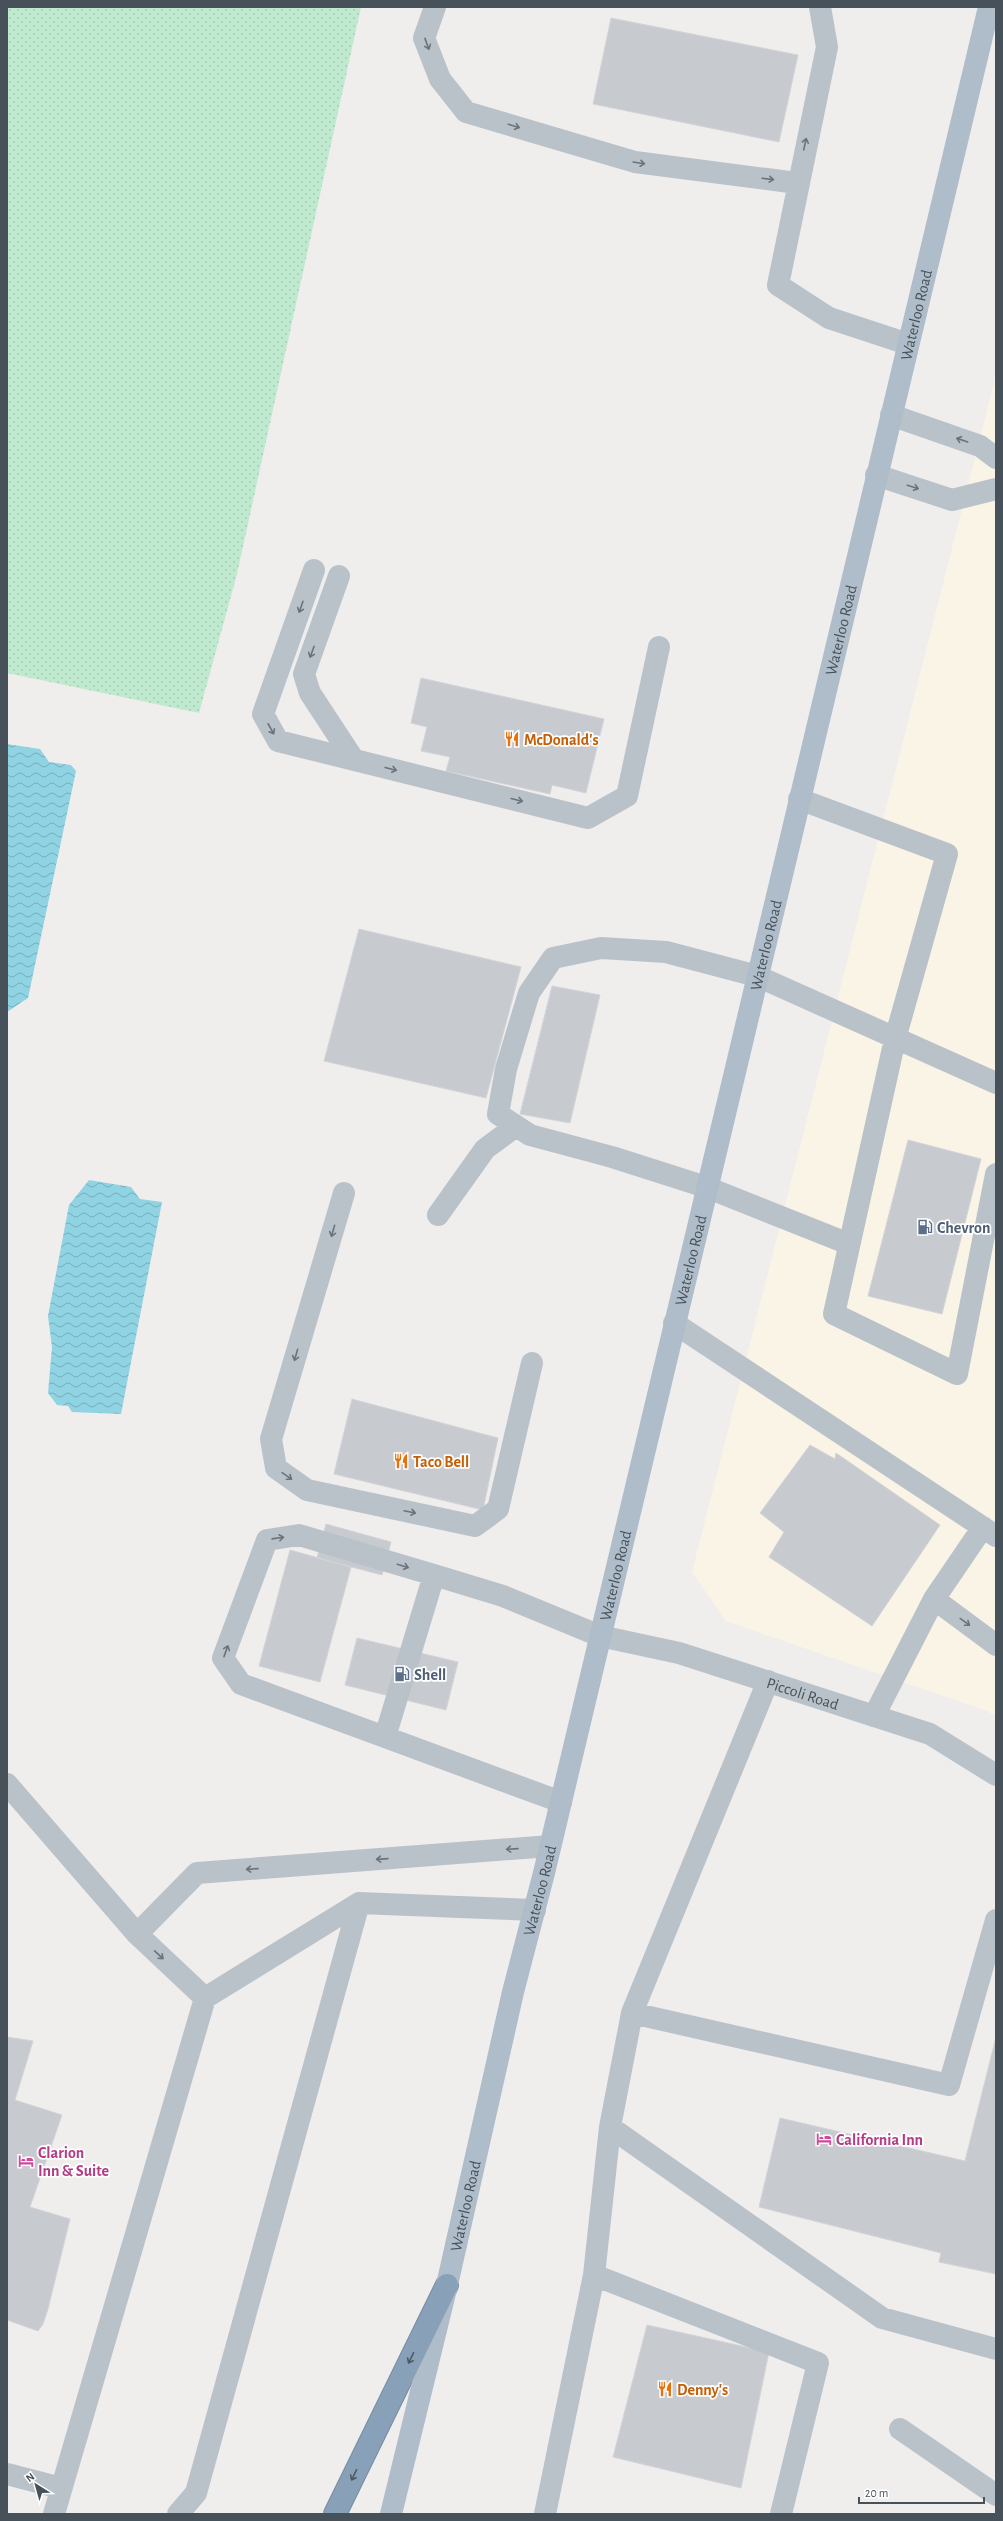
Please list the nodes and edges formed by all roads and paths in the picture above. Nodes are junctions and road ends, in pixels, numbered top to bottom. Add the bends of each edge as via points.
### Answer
1 (435, 7) edge
2 (820, 7) edge
3 (989, 7) edge
4 (797, 183) junction
5 (908, 344) junction
6 (891, 415) junction
7 (996, 458) edge
8 (876, 475) junction
9 (996, 489) edge
10 (314, 570) dead end
11 (339, 576) dead end
12 (660, 647) dead end
13 (354, 760) junction
14 (799, 799) junction
15 (757, 976) junction
16 (895, 1038) junction
17 (996, 1083) edge
18 (516, 1126) junction
19 (996, 1174) edge
20 (706, 1187) junction
21 (344, 1193) dead end
22 (438, 1215) dead end
23 (849, 1244) junction
24 (674, 1323) junction
25 (532, 1363) dead end
26 (989, 1532) edge
27 (434, 1575) junction
28 (934, 1599) junction
29 (600, 1636) junction
30 (996, 1645) edge
31 (768, 1681) junction
32 (874, 1716) junction
33 (385, 1737) junction
34 (996, 1775) edge
35 (7, 1784) edge
36 (561, 1802) junction
37 (550, 1846) junction
38 (359, 1902) junction
39 (535, 1910) junction
40 (996, 1920) edge
41 (137, 1934) junction
42 (990, 1964) edge
43 (205, 1998) junction
44 (632, 2013) junction
45 (610, 2127) junction
46 (594, 2275) junction
47 (447, 2286) junction
48 (996, 2349) edge
49 (900, 2429) dead end
50 (7, 2474) edge
51 (62, 2488) junction
52 (996, 2495) edge
53 (54, 2514) edge
54 (178, 2514) edge
55 (335, 2514) edge
56 (392, 2514) edge
57 (544, 2514) edge
58 (781, 2514) edge

1 -> 4 street via 424,38 440,79 466,112 635,162
4 -> 2 street via 827,47
3 - 5 main road, Waterloo Road
4 - 5 street via 778,285 829,318
5 - 6 main road, Waterloo Road
7 -> 6 street via 980,446
6 - 8 main road, Waterloo Road
8 -> 9 street via 952,500
8 - 14 main road, Waterloo Road
10 -> 13 street via 263,714 278,741
11 -> 13 street via 304,674 310,693
13 -> 12 street via 588,818 628,796
14 - 15 main road, Waterloo Road
14 - 16 street via 946,854
15 - 16 street
15 - 18 street via 666,952 601,948 553,958 529,993 506,1070 498,1114
15 - 20 main road, Waterloo Road
16 - 17 street
16 - 23 street
18 - 20 street via 530,1135 612,1157
18 - 22 street via 485,1149
19 - 23 street via 957,1374 834,1314
20 - 23 street
20 - 24 main road, Waterloo Road
21 -> 25 street via 271,1439 276,1468 307,1490 475,1526 498,1509
24 - 26 street
24 - 29 main road, Waterloo Road
26 - 28 street
27 - 29 street, Piccoli Road via 502,1596
27 - 33 street
33 -> 27 street, Piccoli Road via 241,1684 223,1658 267,1540 299,1535
28 -> 30 street
28 - 32 street
29 - 31 street, Piccoli Road via 679,1653
29 - 36 main road, Waterloo Road
31 - 32 street, Piccoli Road
31 - 44 street
32 - 34 street, Piccoli Road via 930,1734
33 - 36 street
35 - 41 street
36 - 37 main road, Waterloo Road
37 - 39 main road, Waterloo Road
37 -> 41 street via 197,1873
38 - 39 street
38 - 43 street
38 - 54 street via 196,2493
39 - 47 main road, Waterloo Road via 513,1992
40 - 42 street
41 -> 43 street
42 - 44 street via 949,2085
43 - 51 street
44 - 45 street
45 - 46 street
45 - 48 street via 882,2318
46 - 57 street
46 - 58 street via 818,2363
47 -> 55 highway
47 - 56 main road, Waterloo Road
49 - 52 street
50 - 51 street
51 - 53 street

